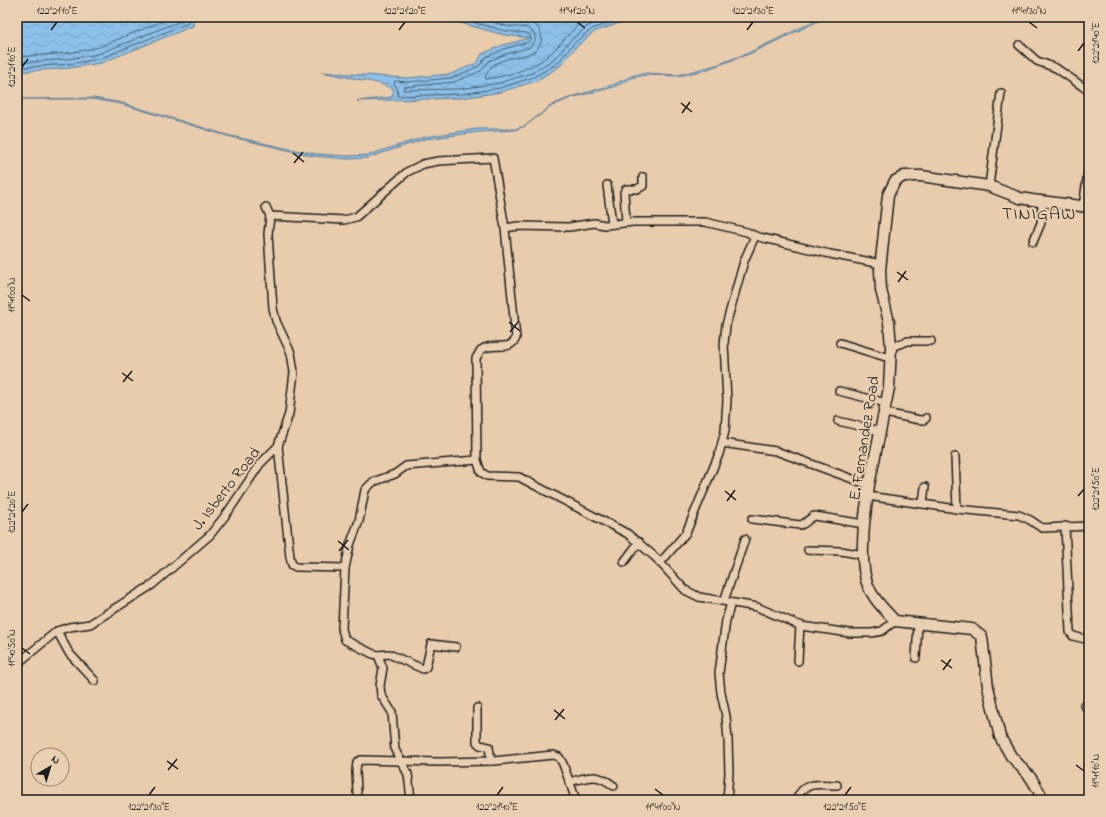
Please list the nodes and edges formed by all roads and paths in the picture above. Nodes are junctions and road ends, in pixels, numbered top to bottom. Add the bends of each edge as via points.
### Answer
1 (1019, 45) dead end
2 (1089, 91) edge
3 (1001, 93) dead end
4 (1089, 166) edge
5 (644, 177) dead end
6 (607, 185) dead end
7 (988, 186) junction
8 (1042, 201) junction
9 (1086, 206) edge
10 (266, 207) dead end
11 (270, 216) junction
12 (626, 222) junction
13 (612, 224) junction
14 (505, 228) junction
15 (755, 236) junction
16 (1033, 242) dead end
17 (881, 264) junction
18 (931, 341) dead end
19 (840, 343) dead end
20 (891, 347) junction
21 (889, 358) junction
22 (839, 391) dead end
23 (886, 403) junction
24 (884, 413) junction
25 (926, 418) dead end
26 (838, 421) dead end
27 (880, 431) junction
28 (722, 443) junction
29 (278, 446) junction
30 (956, 457) dead end
31 (477, 460) junction
32 (870, 485) junction
33 (925, 487) dead end
34 (868, 496) junction
35 (922, 503) junction
36 (957, 509) junction
37 (752, 519) dead end
38 (864, 524) junction
39 (1065, 526) junction
40 (1089, 526) edge
41 (745, 539) dead end
42 (638, 542) junction
43 (808, 550) dead end
44 (864, 555) junction
45 (624, 562) dead end
46 (660, 563) junction
47 (345, 568) junction
48 (728, 602) junction
49 (895, 621) junction
50 (918, 624) junction
51 (800, 625) junction
52 (57, 631) junction
53 (1089, 640) edge
54 (456, 647) dead end
55 (378, 655) junction
56 (916, 658) dead end
57 (798, 661) dead end
58 (17, 664) edge
59 (95, 681) dead end
60 (477, 708) dead end
61 (400, 761) junction
62 (491, 761) junction
63 (569, 782) junction
64 (837, 785) dead end
65 (614, 786) dead end
66 (357, 792) dead end
67 (411, 800) edge
68 (575, 800) edge
69 (727, 800) edge
70 (796, 800) edge
71 (1044, 800) edge

1 - 2 street via 1033,58 1056,68
3 - 7 street
4 - 9 street
5 - 12 street via 643,186 626,189 624,192
6 - 13 street
7 - 8 street, E. Fernandez Road via 1020,198
7 - 17 street, E. Fernandez Road via 912,175 895,181 888,195
8 - 9 street, E. Fernandez Road
8 - 16 street via 1041,223
10 - 11 street
11 - 14 street via 344,220 356,217 407,172 423,164 493,158
11 - 29 street via 268,234 273,308 291,354 294,372 289,414
12 - 13 street
12 - 15 street via 706,222
13 - 14 street
14 - 31 street via 516,338 509,346 481,350 476,358
15 - 17 street
15 - 28 street via 744,261 726,325 724,344 727,400
17 - 20 street, E. Fernandez Road via 882,290
18 - 20 street via 908,341
19 - 21 street
20 - 21 street, E. Fernandez Road
21 - 23 street, E. Fernandez Road via 890,377
22 - 23 street
23 - 24 street, E. Fernandez Road
24 - 25 street via 920,420
24 - 27 street, E. Fernandez Road
26 - 27 street
27 - 32 street, E. Fernandez Road
28 - 32 street via 776,451
28 - 46 street via 686,533
29 - 47 street via 292,565 301,568
29 - 52 street, J. Isberto Road via 260,464 210,535 152,585 90,624
30 - 36 street
31 - 42 street via 482,472 487,476 519,477 614,525
31 - 47 street via 406,466 395,474 368,485 364,490 359,521
32 - 34 street, E. Fernandez Road
33 - 35 street
34 - 35 street
34 - 38 street, E. Fernandez Road
35 - 36 street
36 - 39 street via 1019,515 1042,528
37 - 38 street via 800,525 815,516
38 - 44 street, E. Fernandez Road
39 - 40 street
39 - 53 street via 1070,632 1073,636
41 - 48 street
42 - 45 street
42 - 46 street
43 - 44 street
44 - 49 street, E. Fernandez Road via 867,583 876,599
46 - 48 street via 691,594
47 - 55 street via 341,611 344,637 349,643
48 - 51 street via 757,607
48 - 69 street via 719,673 728,740
49 - 50 street
49 - 51 street via 889,627 872,633 850,633
50 - 56 street
50 - 71 street via 972,629 982,637 988,687 1000,737
51 - 57 street
52 - 58 street, J. Isberto Road
52 - 59 street via 69,653
54 - 55 street via 432,644 426,667 423,669 388,654
55 - 61 street via 383,668 381,695 392,712 395,750
60 - 62 street via 477,742 489,747
61 - 62 street
61 - 66 street via 358,762
61 - 67 street via 408,774
62 - 63 street via 553,755 559,757
63 - 65 street via 594,776 604,778
63 - 68 street
64 - 70 street via 806,786

